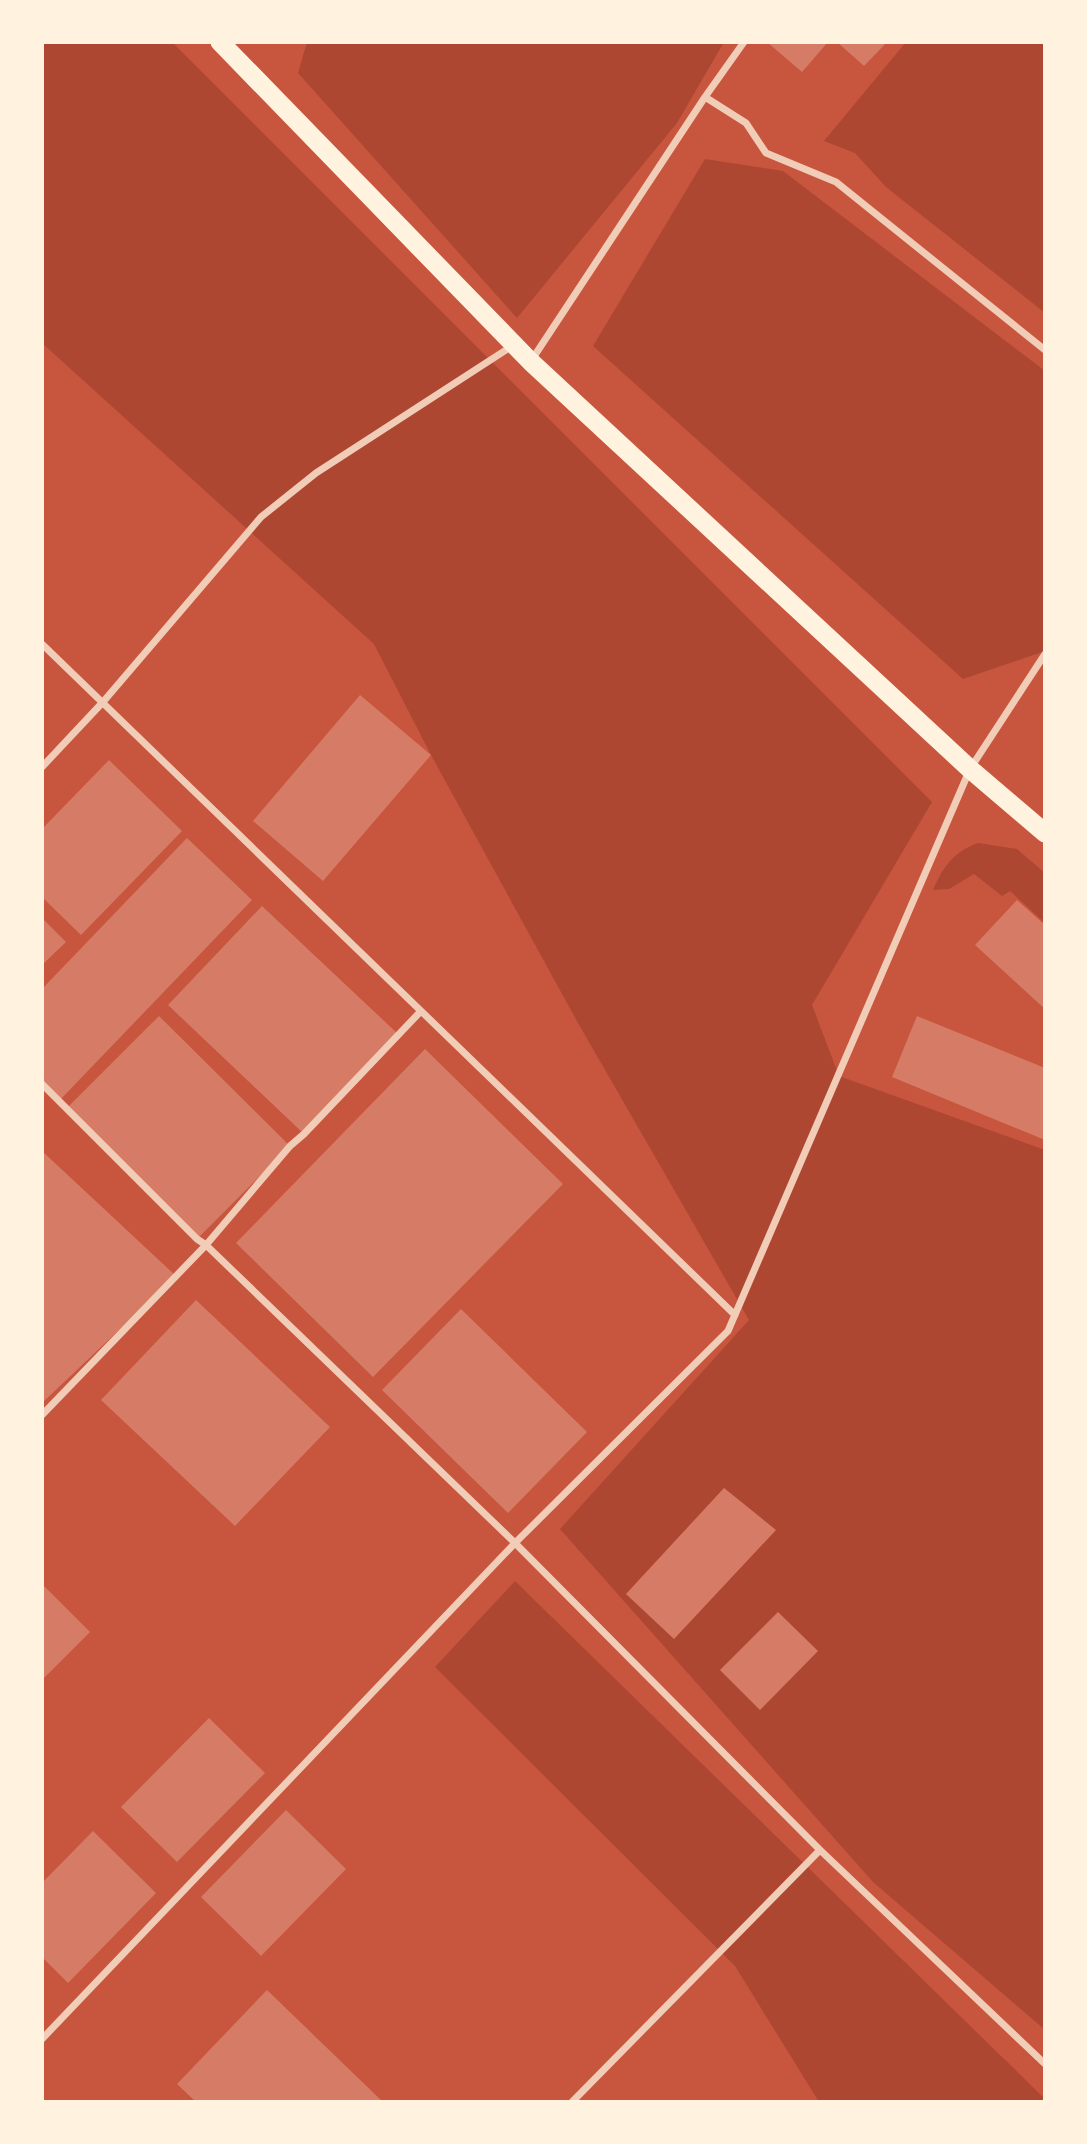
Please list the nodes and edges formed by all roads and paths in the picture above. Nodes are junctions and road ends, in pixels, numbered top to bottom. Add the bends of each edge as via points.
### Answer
1 (220, 42) edge
2 (744, 42) edge
3 (705, 97) junction
4 (514, 345) junction
5 (1045, 350) edge
6 (531, 362) junction
7 (42, 644) edge
8 (1045, 654) edge
9 (103, 702) junction
10 (42, 767) edge
11 (970, 769) junction
12 (1045, 833) edge
13 (421, 1011) junction
14 (42, 1084) edge
15 (206, 1245) junction
16 (735, 1315) junction
17 (42, 1415) edge
18 (515, 1543) junction
19 (820, 1850) junction
20 (42, 2039) edge
21 (1045, 2064) edge
22 (572, 2102) edge

1 - 4 highway
2 - 3 street
3 - 5 street via 746,122 766,153 836,182
3 - 6 street
4 - 6 highway
4 - 9 street via 316,473 261,517
6 - 11 highway
7 - 9 street
8 - 11 street
9 - 10 street
9 - 13 street
11 - 12 highway
11 - 16 street
13 - 15 street via 290,1146
13 - 16 street
14 - 15 street
15 - 17 street
15 - 18 street
16 - 18 street via 728,1331
18 - 19 street
18 - 20 street
19 - 21 street
19 - 22 street

